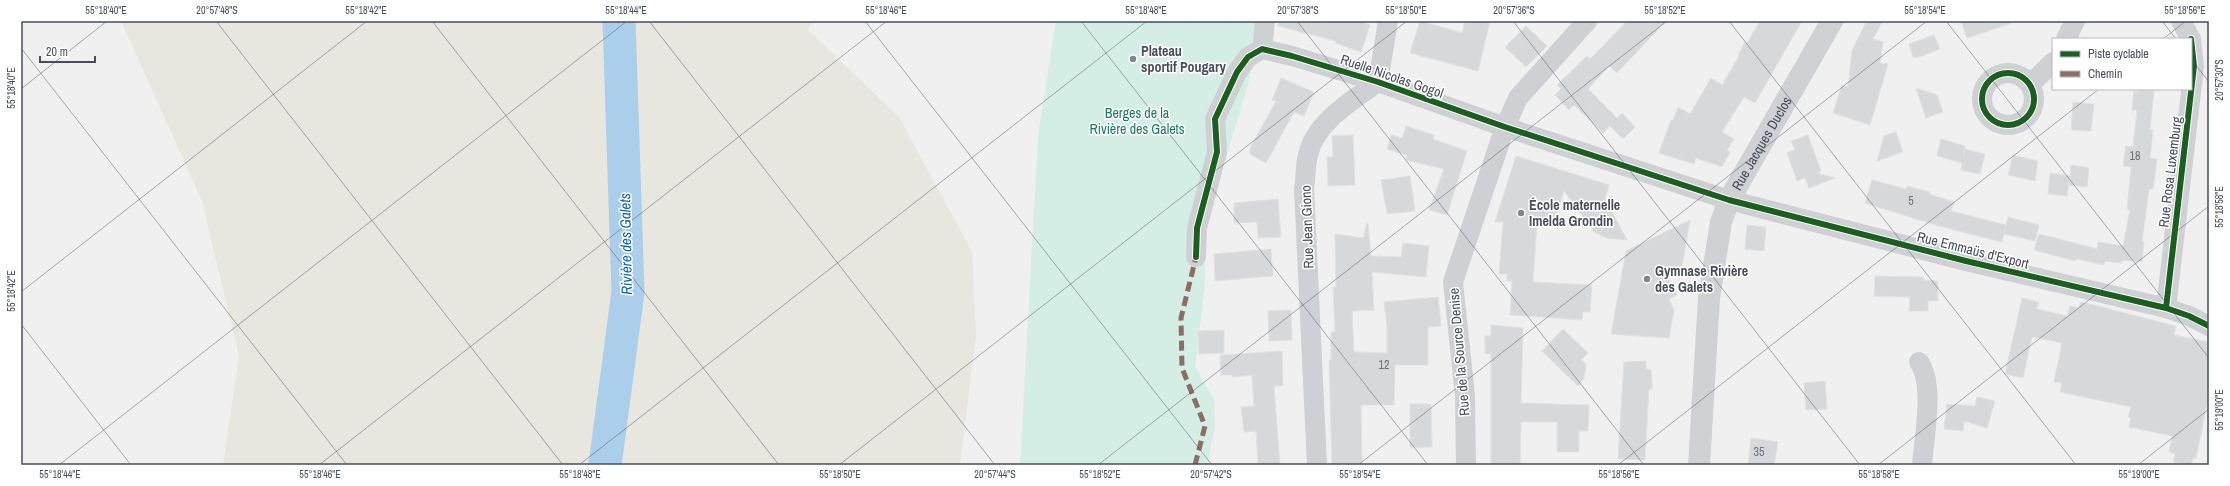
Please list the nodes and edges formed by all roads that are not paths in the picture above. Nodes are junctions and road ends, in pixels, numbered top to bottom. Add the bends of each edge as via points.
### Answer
1 (1265, 21) edge
2 (1388, 21) edge
3 (1587, 21) edge
4 (1832, 21) edge
5 (2075, 21) edge
6 (2180, 21) edge
7 (2066, 38) edge
8 (2190, 38) edge
9 (2192, 48) edge
10 (1262, 49) junction
11 (2052, 63) edge
12 (2028, 81) dead end
13 (1378, 82) junction
14 (2192, 83) edge
15 (2191, 90) edge
16 (1505, 127) junction
17 (1730, 200) junction
18 (1196, 257) dead end
19 (2166, 308) junction
20 (2209, 326) edge
21 (1919, 362) dead end
22 (1317, 465) edge
23 (1466, 465) edge
24 (1699, 465) edge
25 (1922, 465) edge

1 - 10 street
2 - 13 street
3 - 16 street, Rue de la Source Denise via 1518,98
4 - 17 street, Rue Jacques Duclos
5 - 7 street
6 - 8 street, Rue Rosa Luxemburg
9 - 14 street, Rue Rosa Luxemburg
10 - 13 street, Ruelle Nicolas Gogol
10 - 18 street via 1248,57 1237,72 1215,119 1216,152 1197,228
11 - 12 street via 2037,78
13 - 16 street, Ruelle Nicolas Gogol
13 - 22 street, Rue Jean Giono via 1337,112 1322,127 1308,154 1304,189
15 - 19 street, Rue Rosa Luxemburg
16 - 17 street, Ruelle Nicolas Gogol
16 - 23 street, Rue de la Source Denise via 1453,282 1465,396
17 - 19 street, Rue Emmaüs d'Export via 1966,261
17 - 24 street, Rue Jacques Duclos via 1721,222 1709,298
19 - 20 street, Rue Emmaüs d'Export
21 - 25 street via 1925,370 1927,391

